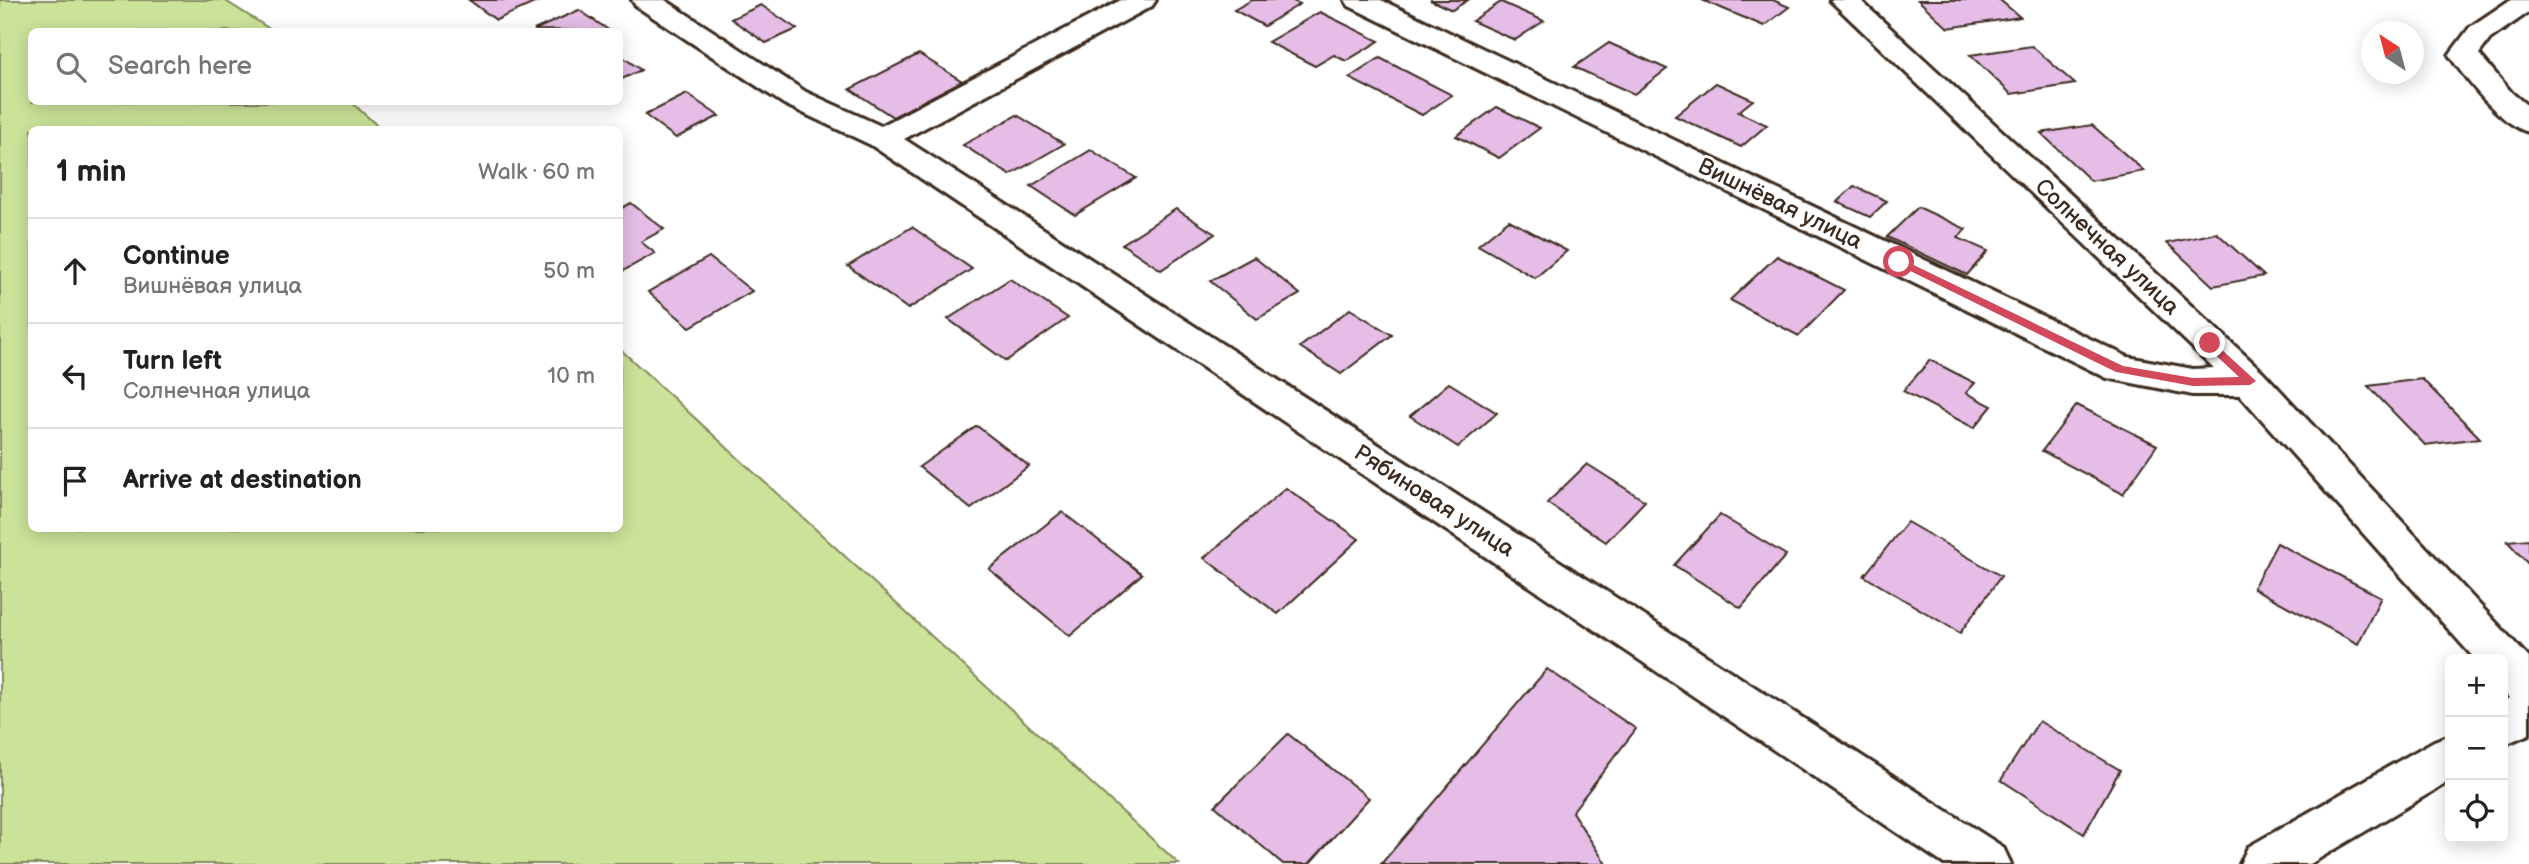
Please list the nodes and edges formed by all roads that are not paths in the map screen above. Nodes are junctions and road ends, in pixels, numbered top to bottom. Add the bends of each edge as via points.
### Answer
1 (646, 0) edge
2 (1142, 0) edge
3 (1359, 0) edge
4 (1844, 0) edge
5 (2528, 0) edge
6 (2529, 123) edge
7 (883, 138) junction
8 (2250, 381) junction
9 (2497, 654) edge
10 (2508, 666) edge
11 (2529, 689) edge
12 (2529, 710) edge
13 (2508, 722) edge
14 (2445, 759) edge
15 (1986, 864) edge
16 (2265, 864) edge

1 - 7 street, Рябиновая улица via 795,98
2 - 7 street
3 - 8 street, Вишнёвая улица via 2120,369 2193,382
4 - 8 street, Солнечная улица
5 - 6 street via 2480,33 2464,55 2501,99
7 - 15 street, Рябиновая улица
8 - 9 street, Солнечная улица
10 - 11 street, Солнечная улица
12 - 13 street
14 - 16 street

